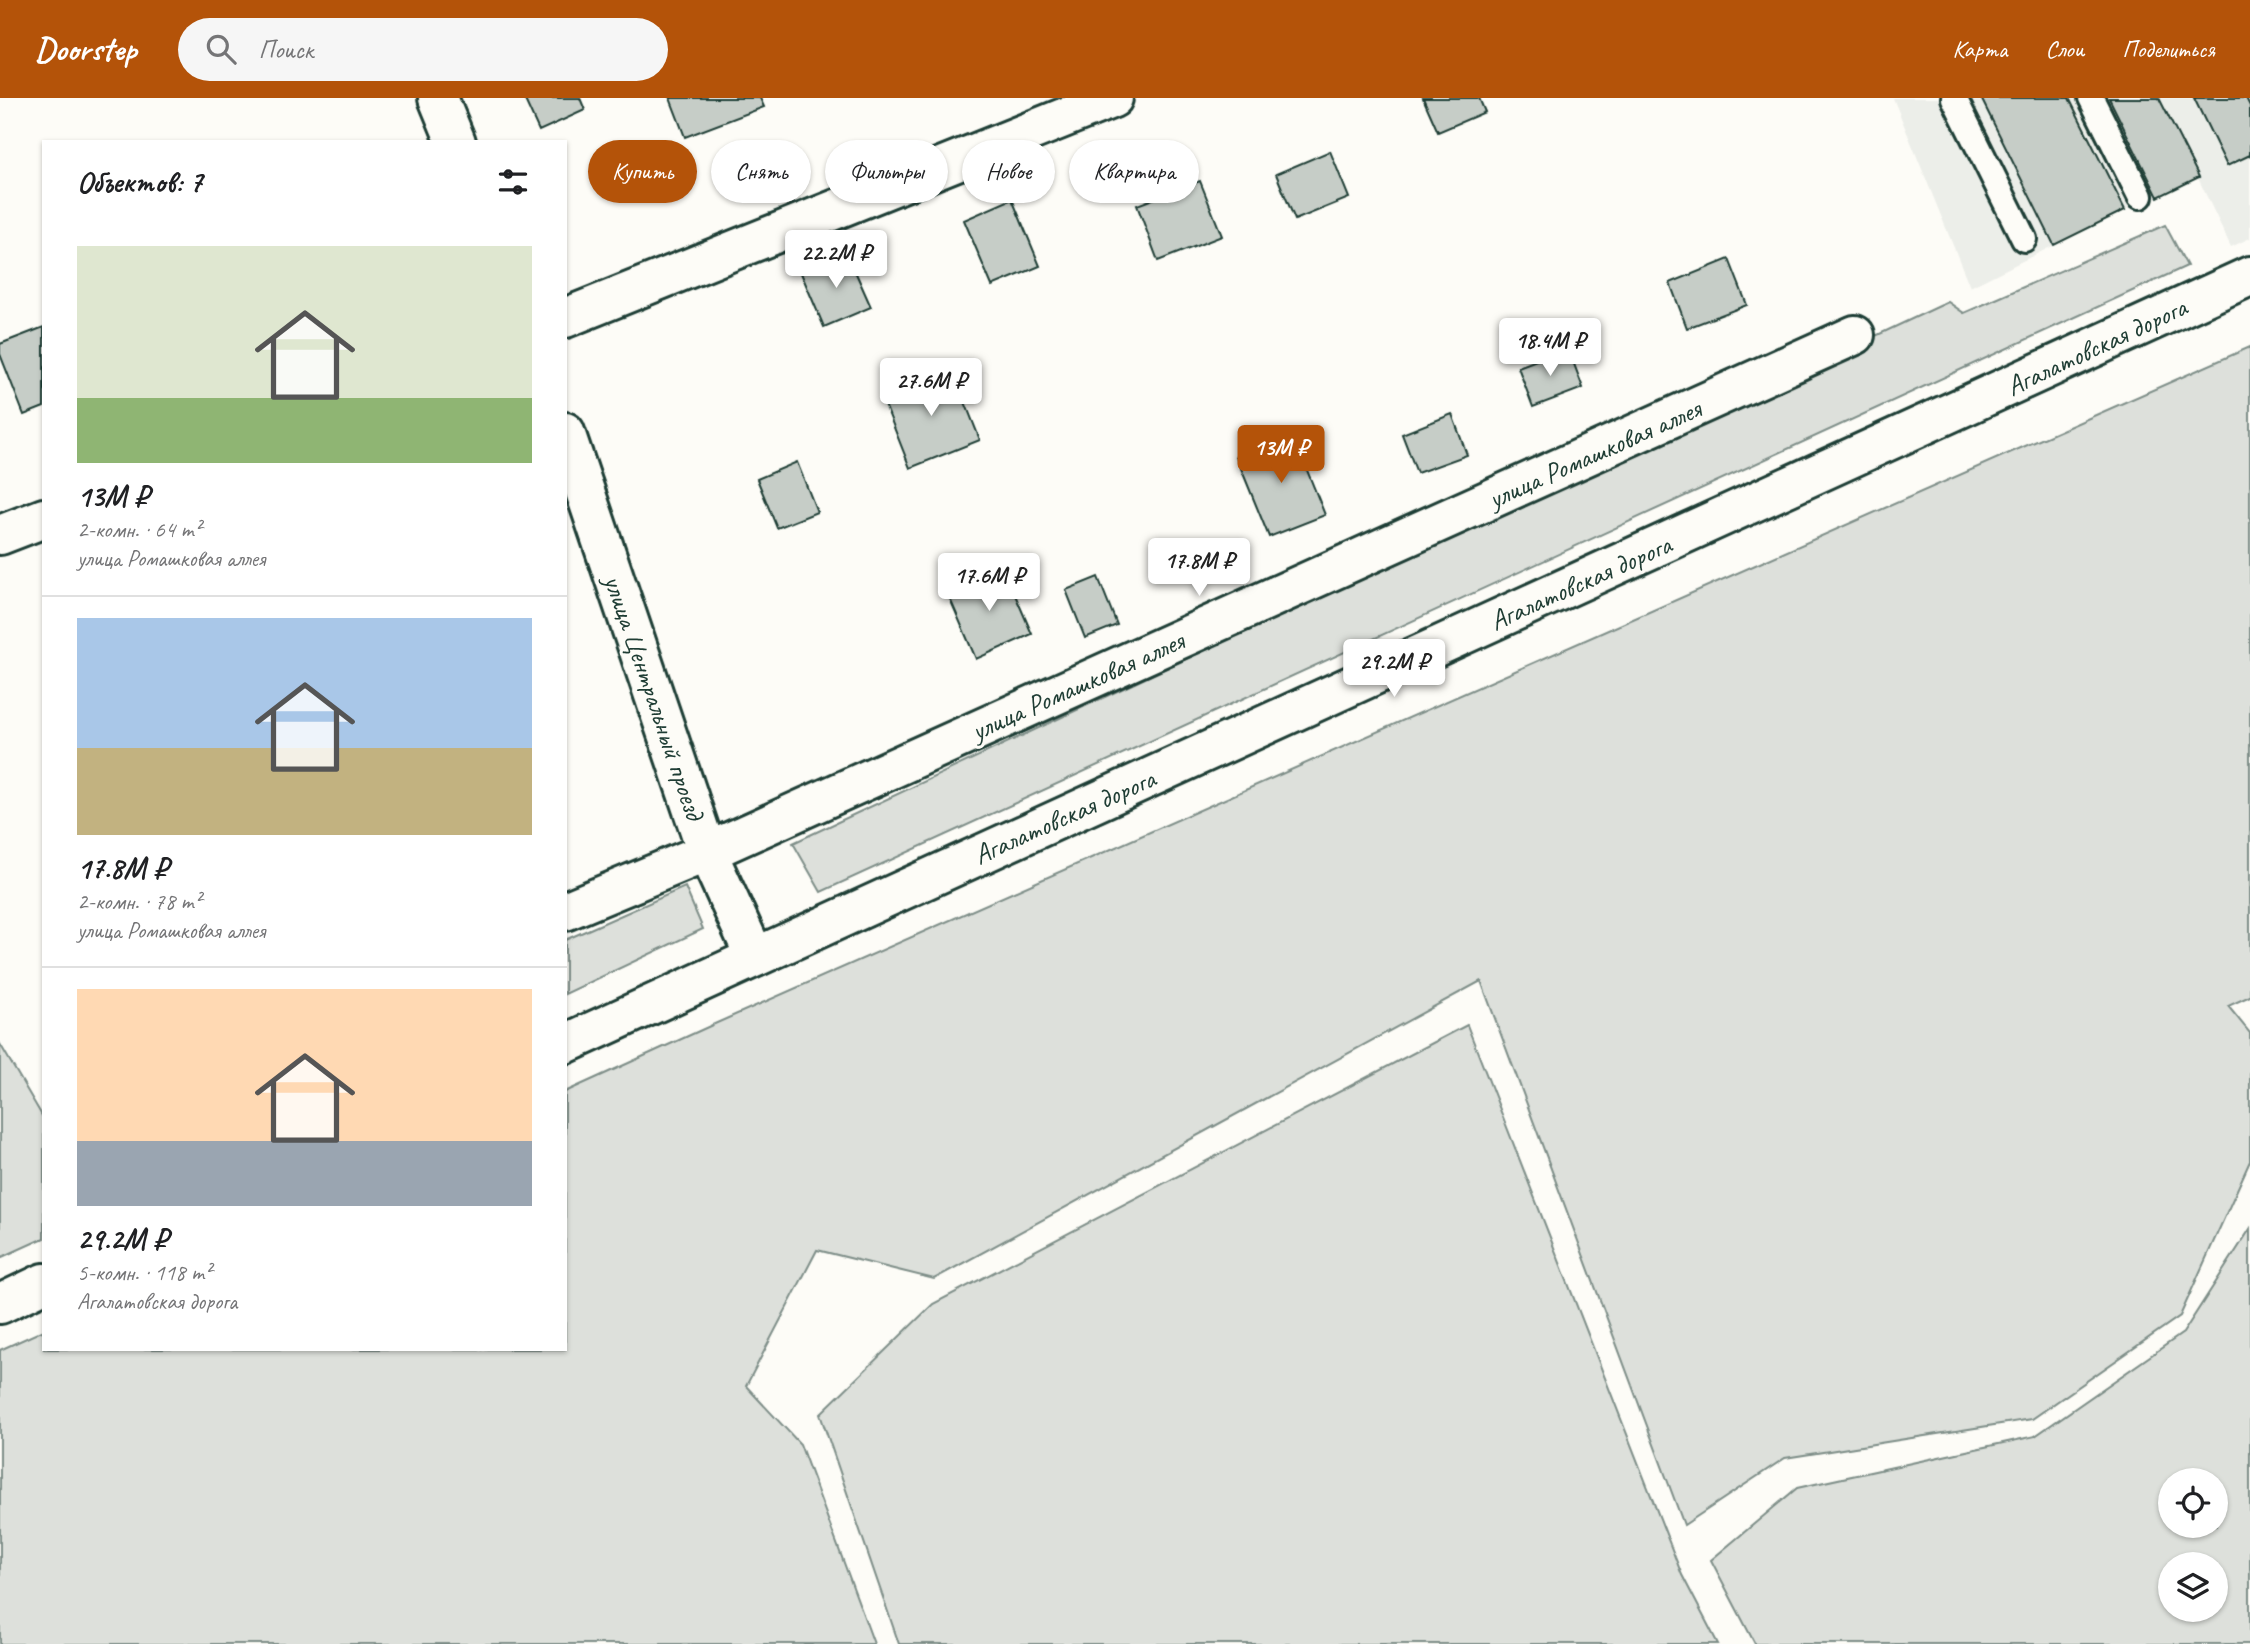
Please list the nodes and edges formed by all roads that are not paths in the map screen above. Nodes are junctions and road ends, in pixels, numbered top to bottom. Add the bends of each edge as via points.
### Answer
1 (438, 98) edge
2 (1113, 98) edge
3 (1954, 98) edge
4 (2091, 98) edge
5 (455, 140) edge
6 (2140, 196) dead end
7 (2024, 239) dead end
8 (2250, 276) edge
9 (567, 317) edge
10 (1854, 335) dead end
11 (567, 438) edge
12 (42, 519) edge
13 (0, 535) edge
14 (707, 852) junction
15 (567, 910) edge
16 (755, 957) junction
17 (567, 1043) edge
18 (42, 1284) edge
19 (0, 1304) edge

1 - 5 street
2 - 9 street
3 - 7 lane
4 - 6 lane
8 - 16 street, Агалатовская дорога
10 - 14 street, улица Ромашковая аллея
11 - 14 street, улица Центральный проезд
12 - 13 street
14 - 15 street, улица Ромашковая аллея
14 - 16 street, улица Центральный проезд
16 - 17 street, Агалатовская дорога
18 - 19 street

